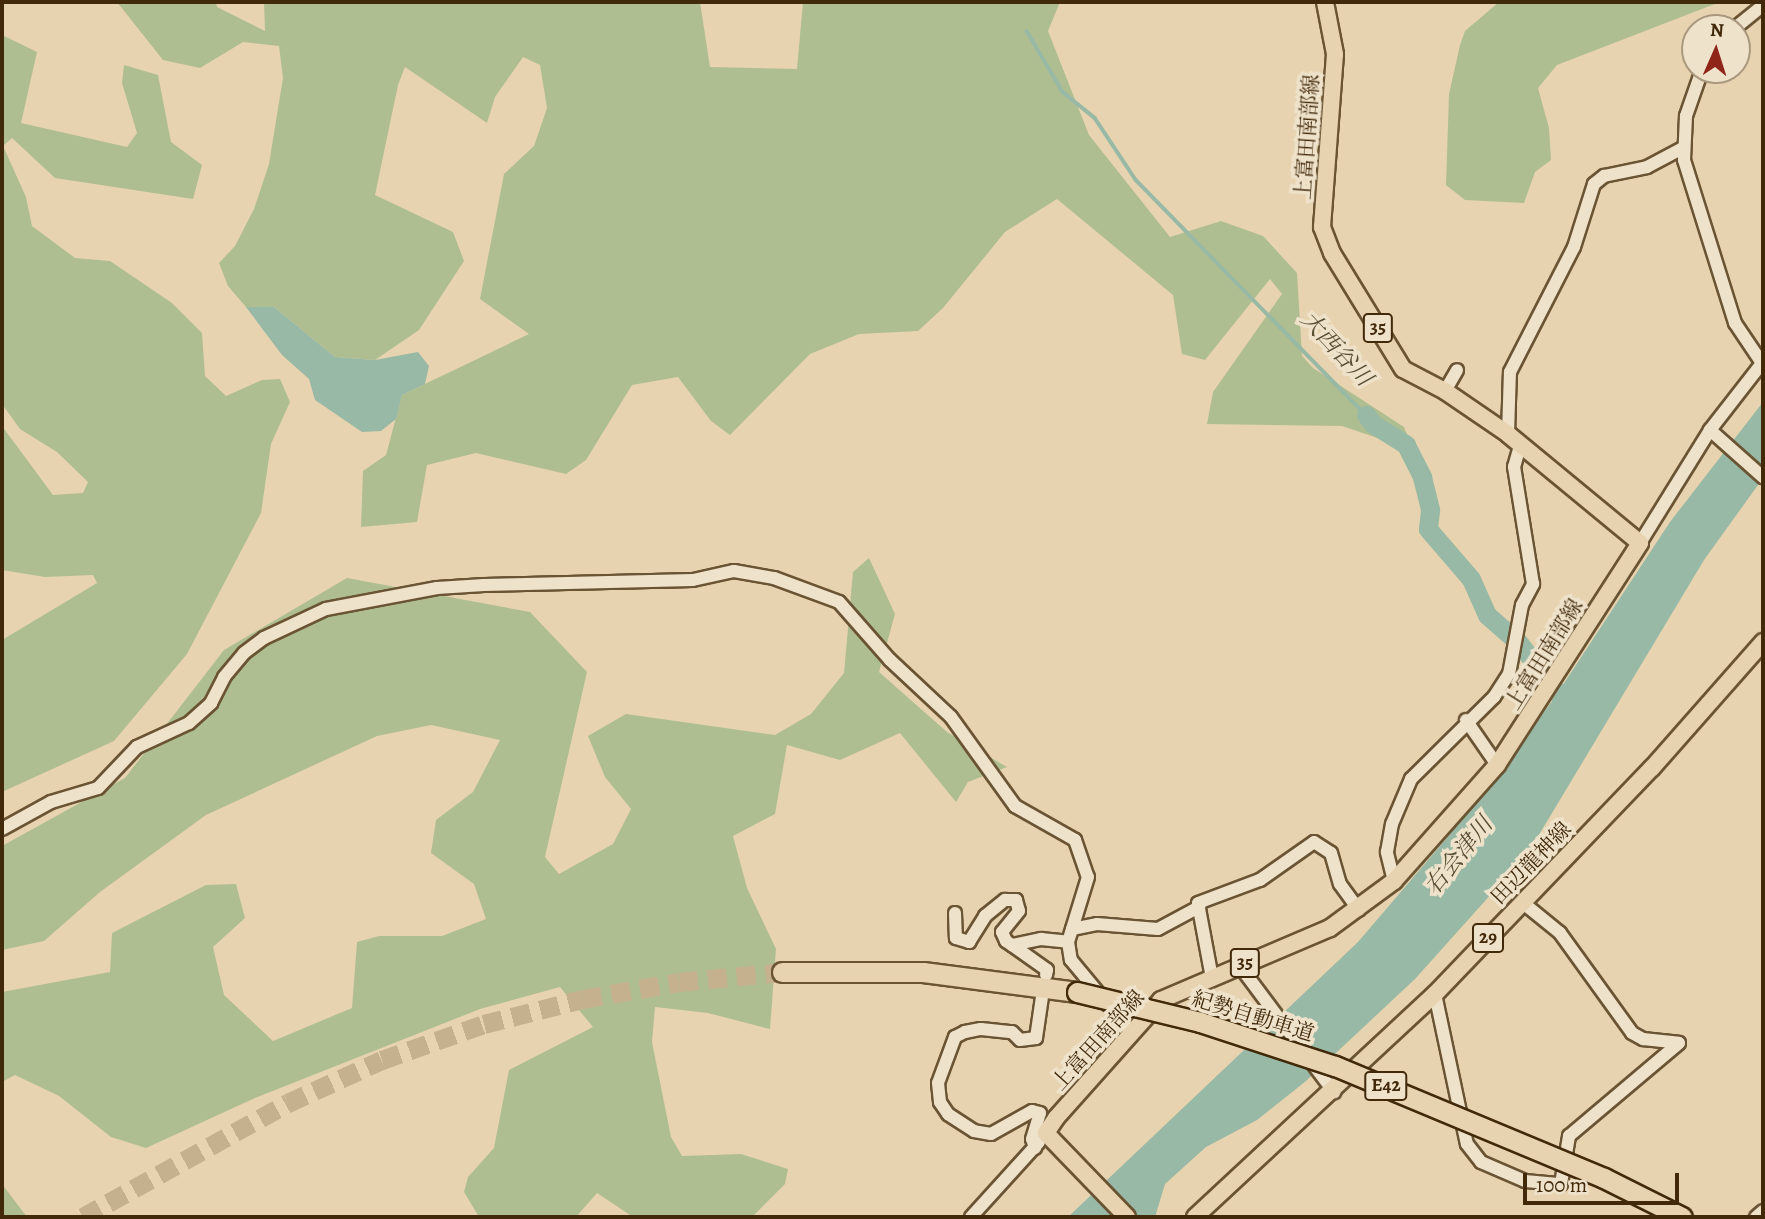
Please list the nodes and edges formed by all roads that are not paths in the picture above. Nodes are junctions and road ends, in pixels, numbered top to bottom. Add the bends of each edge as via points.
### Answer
1 (1325, 2) edge
2 (1697, 84) edge
3 (1682, 148) junction
4 (1763, 362) edge
5 (1457, 370) dead end
6 (1445, 391) junction
7 (1710, 430) junction
8 (1515, 438) junction
9 (1763, 477) edge
10 (1640, 543) junction
11 (1763, 642) edge
12 (1466, 720) junction
13 (1497, 765) junction
14 (2, 829) edge
15 (1394, 881) junction
16 (1522, 902) junction
17 (1199, 906) junction
18 (1359, 910) junction
19 (955, 913) dead end
20 (1070, 935) junction
21 (1012, 945) junction
22 (1239, 965) junction
23 (782, 972) tunnel mouth
24 (1046, 975) dead end
25 (1212, 978) junction
26 (1435, 995) junction
27 (1042, 997) dead end
28 (1130, 1031) junction
29 (1334, 1092) junction
30 (1046, 1133) junction
31 (1035, 1148) junction
32 (1763, 1211) edge
33 (971, 1217) edge
34 (1127, 1217) edge
35 (1195, 1217) edge
36 (1682, 1217) edge
37 (1756, 1217) edge

1 - 6 main road, 上富田南部線 / 35 via 1335,54 1322,227 1332,253 1403,369
2 - 3 street
3 - 4 street via 1735,323
3 - 8 street via 1647,167 1604,176 1594,184 1574,247 1510,372
4 - 7 street
5 - 6 street
6 - 8 main road, 上富田南部線 / 35
7 - 9 street
7 - 10 street
8 - 10 main road, 上富田南部線 / 35
8 - 12 street via 1514,467 1533,584 1522,605 1508,674 1494,697
10 - 13 main road, 上富田南部線 / 35
11 - 16 main road, 田辺龍神線 / 29 via 1652,768
12 - 13 street
12 - 15 street via 1411,779 1392,824 1387,852
13 - 15 main road, 上富田南部線 / 35
14 - 20 street via 51,802 98,788 137,747 189,723 211,703 244,653 264,638 326,609 438,588 693,580 734,571 774,578 839,602 890,660 951,717 1015,806 1075,840 1088,877
15 - 18 main road, 上富田南部線 / 35
16 - 26 main road, 田辺龍神線 / 29
16 - 26 street via 1560,933 1632,1033 1643,1040 1679,1043 1569,1136 1561,1184 1525,1181 1481,1162 1467,1144
17 - 18 street via 1259,880 1314,842 1331,853 1340,884
17 - 20 street via 1158,929 1097,924
17 - 25 street
18 - 22 main road, 上富田南部線 / 35 via 1278,952
19 - 21 street via 957,938 969,942 985,916 1005,900 1016,900 1019,911 1002,932
20 - 21 street
20 - 28 street via 1071,960
21 - 24 street via 1046,970
22 - 25 main road, 上富田南部線 / 35
22 - 29 street, bridge
23 - 36 highway, 紀勢自動車道 / E42, bridge via 923,972 1077,992 1200,1022 1335,1066 1591,1172
25 - 28 main road, 上富田南部線 / 35 via 1161,1000
26 - 29 main road, 田辺龍神線 / 29
27 - 31 street via 1036,1038 1020,1040 1012,1032 981,1029 965,1032 955,1037 938,1083 940,1102 948,1114 974,1130 991,1134 1032,1111 1041,1113 1032,1139
28 - 30 main road, 上富田南部線 / 35
29 - 35 main road, 田辺龍神線 / 29
30 - 31 street
30 - 34 main road
31 - 33 street
32 - 37 street

